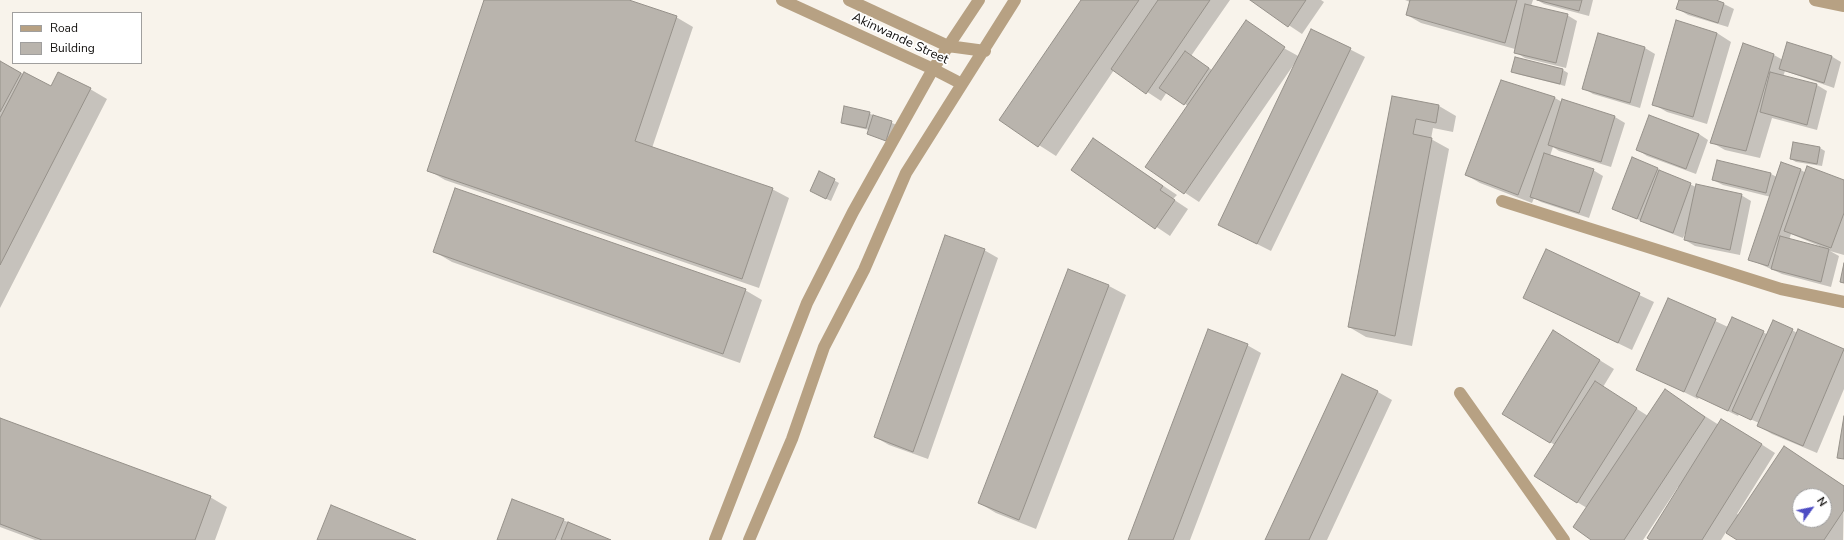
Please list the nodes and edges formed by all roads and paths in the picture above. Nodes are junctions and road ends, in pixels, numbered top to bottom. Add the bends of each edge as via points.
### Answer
1 (782, 0) edge
2 (849, 0) edge
3 (979, 0) edge
4 (1015, 0) edge
5 (1815, 0) edge
6 (1844, 6) edge
7 (948, 46) junction
8 (985, 51) junction
9 (933, 69) junction
10 (962, 84) junction
11 (1502, 201) dead end
12 (1844, 302) edge
13 (1460, 393) dead end
14 (715, 540) edge
15 (749, 540) edge
16 (1564, 540) edge

1 - 9 street, Akinwande Street
2 - 7 street, Akinwande Street
3 - 7 street
4 - 8 street
5 - 6 street
7 - 8 street, Akinwande Street
7 - 9 street
8 - 10 street
9 - 10 street, Akinwande Street
9 - 14 street via 853,212 807,303
10 - 15 street via 906,173 864,270 824,347 792,439
11 - 12 street via 1781,289
13 - 16 street

